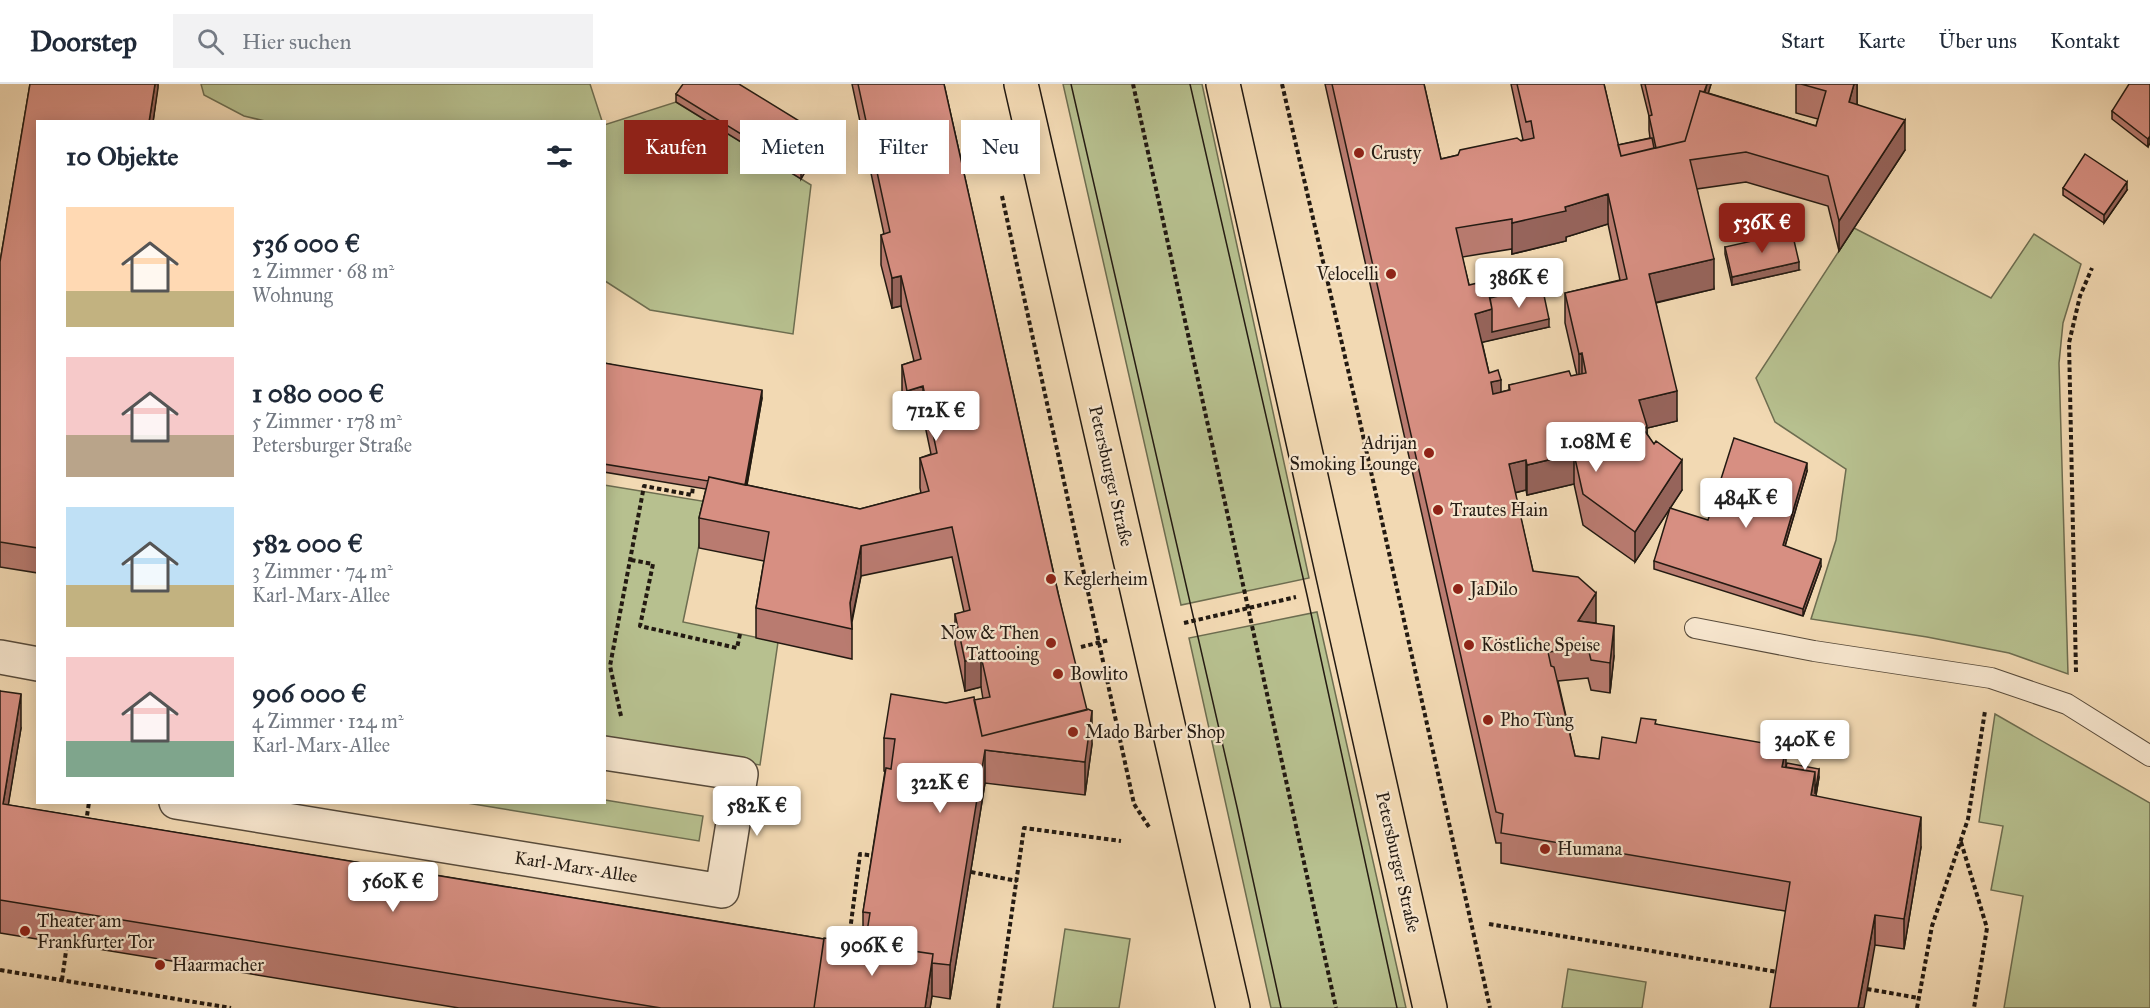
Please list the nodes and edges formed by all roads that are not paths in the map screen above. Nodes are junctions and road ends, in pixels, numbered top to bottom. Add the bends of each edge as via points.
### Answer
1 (1021, 84) edge
2 (1223, 84) edge
3 (1695, 628) dead end
4 (0, 657) edge
5 (36, 664) edge
6 (614, 740) edge
7 (2150, 756) edge
8 (188, 804) edge
9 (1233, 1008) edge
10 (1430, 1008) edge

1 - 9 main road, Petersburger Straße
2 - 10 main road, Petersburger Straße
3 - 7 lane via 1991,678 2067,704
4 - 5 street
6 - 8 street, Karl-Marx-Allee via 741,774 722,891

